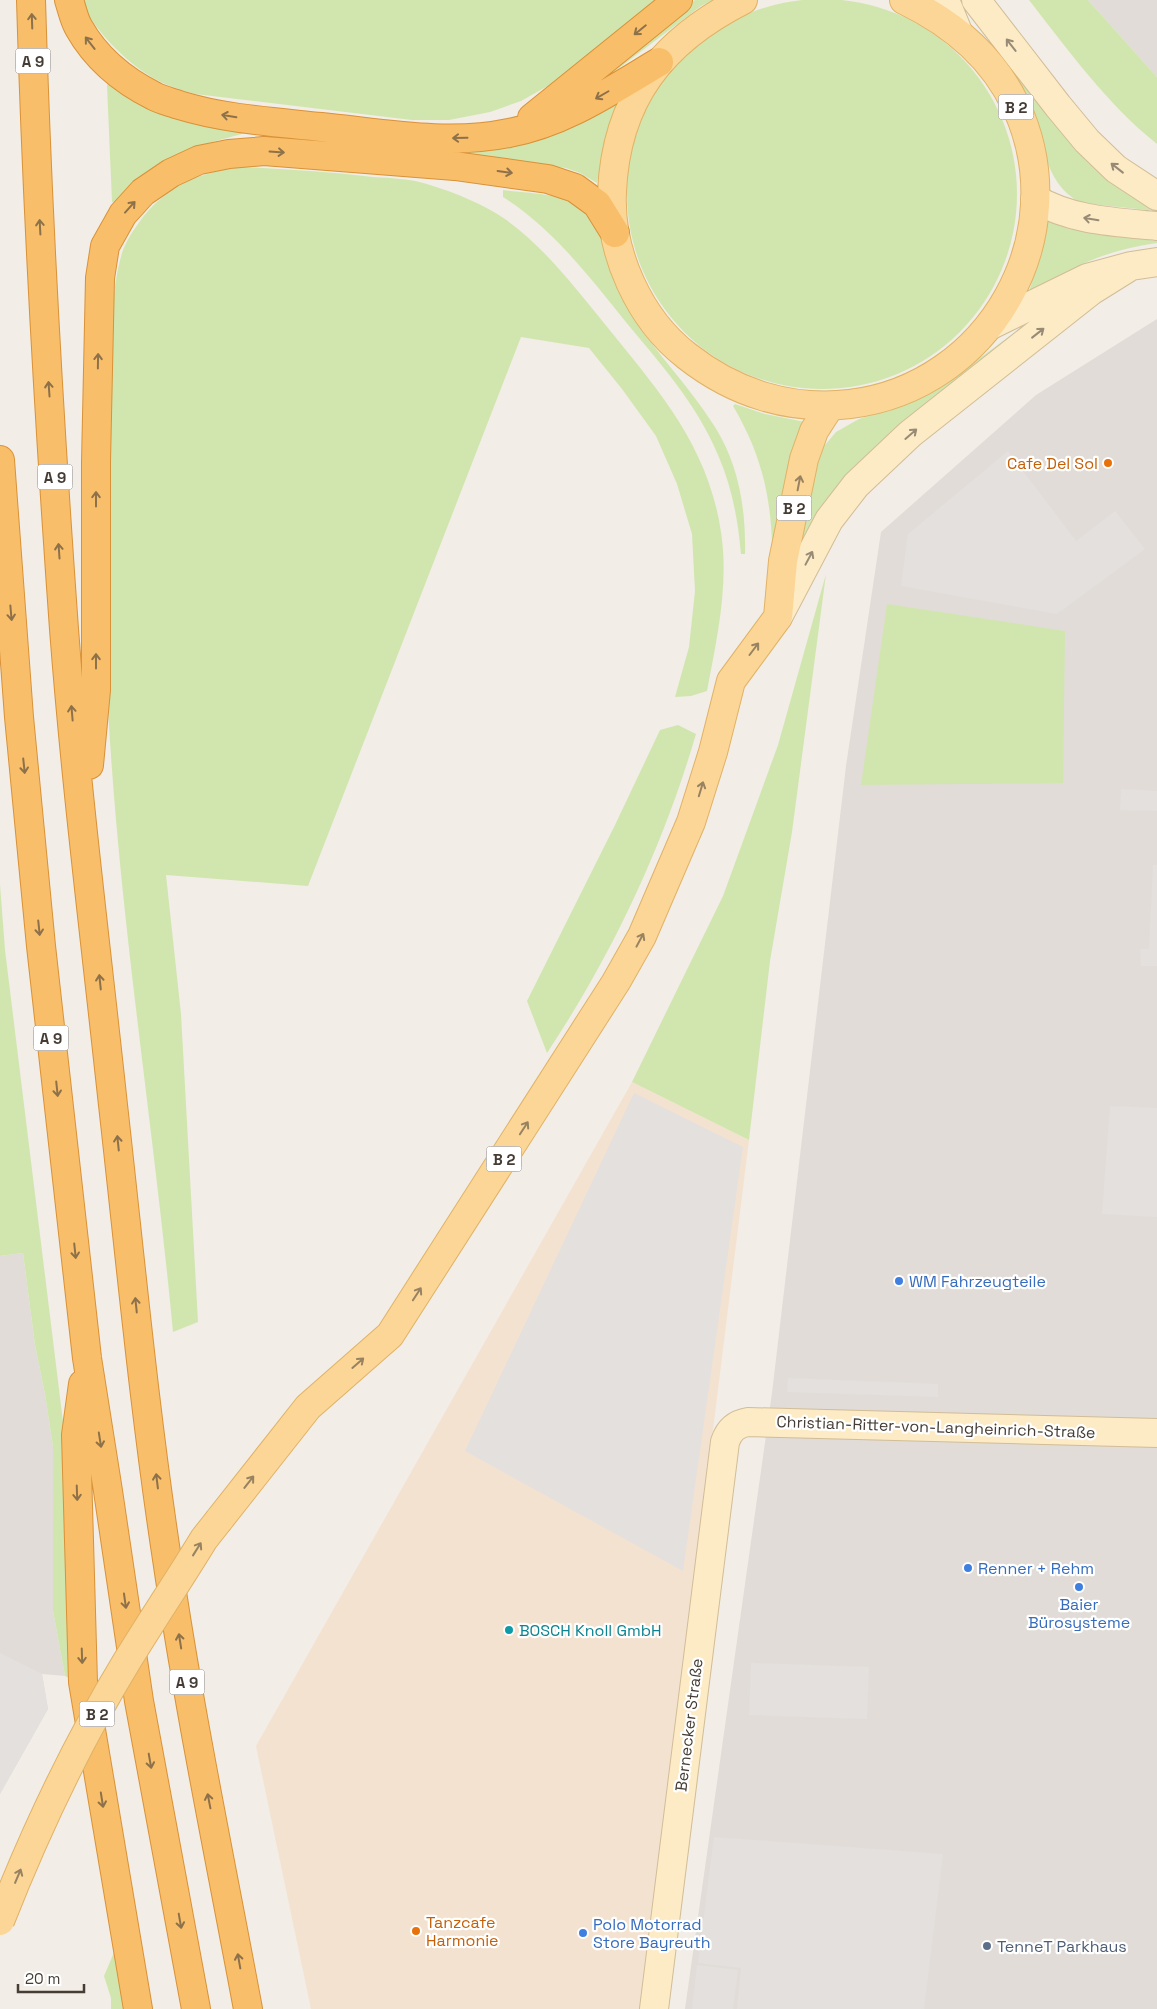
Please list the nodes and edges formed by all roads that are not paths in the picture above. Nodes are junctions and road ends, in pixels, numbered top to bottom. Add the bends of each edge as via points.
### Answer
1 (31, 0) edge
2 (69, 0) edge
3 (678, 0) edge
4 (743, 0) edge
5 (904, 0) edge
6 (944, 0) edge
7 (976, 0) edge
8 (958, 32) junction
9 (659, 62) junction
10 (509, 134) junction
11 (1157, 196) edge
12 (1036, 199) junction
13 (1157, 226) edge
14 (615, 233) junction
15 (1144, 264) edge
16 (991, 325) junction
17 (830, 406) junction
18 (0, 460) edge
19 (778, 617) junction
20 (83, 832) junction
21 (87, 1358) junction
22 (1157, 1433) edge
23 (725, 1442) joint
24 (0, 1921) edge
25 (138, 2009) edge
26 (196, 2009) edge
27 (248, 2009) edge
28 (654, 2009) edge

20 -> 1 highway, A 9 via 61,582 34,122
10 -> 2 highway via 436,138 197,110 155,97 118,75 78,27
3 -> 10 highway
4 - 9 main road, B 2 via 711,16
5 - 8 main road, B 2 via 933,14
6 - 8 main road
11 -> 7 main road via 1116,169 1087,141
8 - 12 main road, B 2 via 1001,79 1016,107 1034,167
9 -> 10 highway via 545,124
9 - 14 main road, B 2 via 628,113 619,141 613,170
13 -> 12 main road via 1078,217
12 - 16 main road, B 2 via 1023,265 1010,296
14 - 17 main road, B 2 via 624,266 638,297 657,326 706,371 745,392 787,403
20 -> 14 highway via 96,690 100,278 105,246 123,214 143,192 171,172 199,160 264,151 455,166 548,179 575,188 596,204
15 - 16 main road via 1087,278
19 -> 15 main road via 829,520 856,485 910,434 1091,291
16 - 17 main road, B 2 via 966,352 928,379 867,402
19 -> 17 main road, B 2 via 783,561 804,459 814,431
18 -> 21 highway, A 9 via 41,946
24 -> 19 main road, B 2, bridge via 17,1877 94,1718 204,1539 308,1407 390,1335 616,982 642,936 691,822 713,752 730,681
27 -> 20 highway, A 9 via 166,1556
21 -> 25 highway via 76,1435 83,1682
21 -> 26 highway, A 9 via 139,1701
22 - 23 main road, Christian-Ritter-von-Langheinrich-Straße via 748,1422 734,1427
23 - 28 main road, Bernecker Straße

